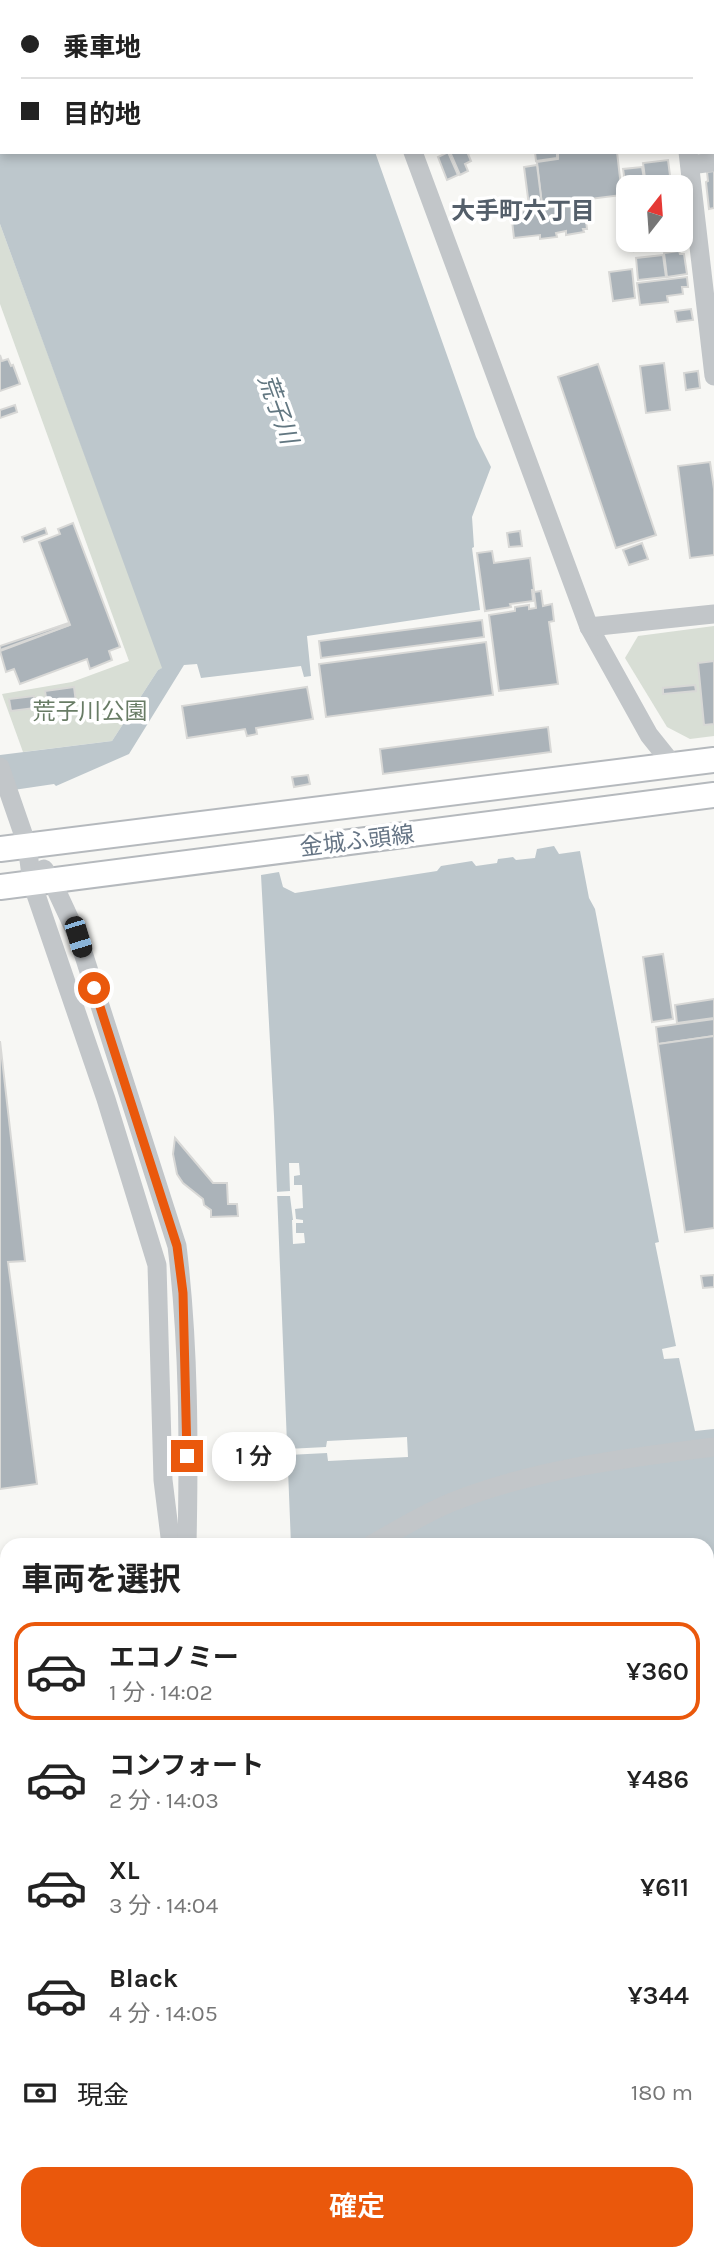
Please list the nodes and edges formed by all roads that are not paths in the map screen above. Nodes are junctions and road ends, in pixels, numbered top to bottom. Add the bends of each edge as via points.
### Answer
1 (414, 154) edge
2 (689, 158) edge
3 (714, 162) edge
4 (707, 259) edge
5 (713, 364) edge
6 (714, 614) edge
7 (589, 627) junction
8 (714, 760) edge
9 (673, 765) junction
10 (0, 767) edge
11 (714, 795) edge
12 (27, 845) junction
13 (0, 849) edge
14 (42, 882) junction
15 (0, 887) edge
16 (714, 1447) edge
17 (170, 1538) edge
18 (187, 1538) edge
19 (383, 1538) edge

1 - 7 street
2 - 3 street
2 - 4 street
4 - 5 street
6 - 7 street
7 - 9 street via 649,735
8 - 9 main road, 金城ふ頭線
9 - 12 main road, 金城ふ頭線
10 - 12 street
11 - 14 main road, 金城ふ頭線
12 - 13 main road, 金城ふ頭線
12 - 14 street
14 - 15 main road, 金城ふ頭線
14 - 17 street via 157,1265 163,1480
14 - 18 street via 78,937 177,1246 183,1306
16 - 19 street via 544,1474 495,1487 450,1503

